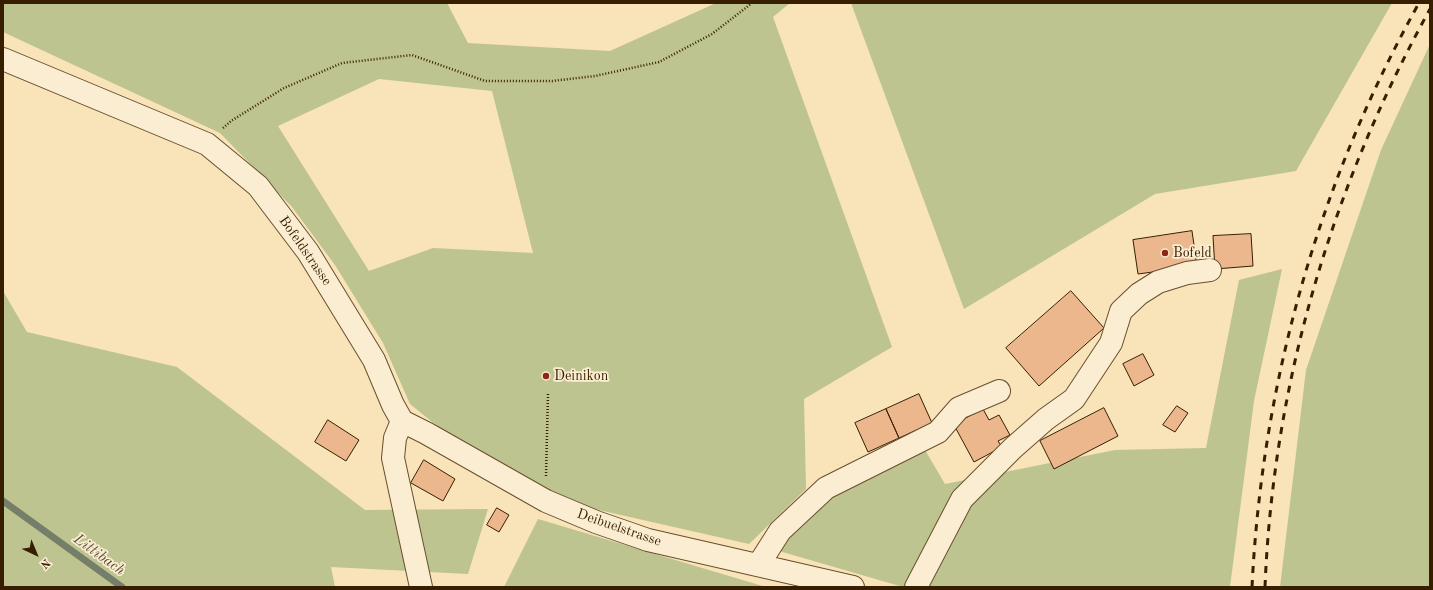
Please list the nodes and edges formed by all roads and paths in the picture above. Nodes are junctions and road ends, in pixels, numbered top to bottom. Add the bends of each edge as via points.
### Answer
1 (752, 3) edge
2 (3, 59) edge
3 (207, 144) junction
4 (1210, 270) dead end
5 (999, 390) dead end
6 (548, 393) dead end
7 (402, 421) junction
8 (546, 500) junction
9 (759, 564) junction
10 (421, 587) edge
11 (853, 587) edge
12 (916, 587) edge

1 - 3 path via 712,34 659,62 595,76 552,81 485,81 412,55 342,64 284,88 231,121
2 - 3 street, Bofeldstrasse
3 - 7 street, Bofeldstrasse via 258,186 308,252 374,360
4 - 12 street via 1187,273 1158,282 1139,294 1121,311 1110,343 1074,399 1013,448 962,499
5 - 9 street via 959,408 938,432 826,488 780,531
6 - 8 path
7 - 8 street, Deibuelstrasse
7 - 10 street via 395,438 392,458
8 - 9 street, Deibuelstrasse via 596,522 648,540
9 - 11 street, Deibuelstrasse

